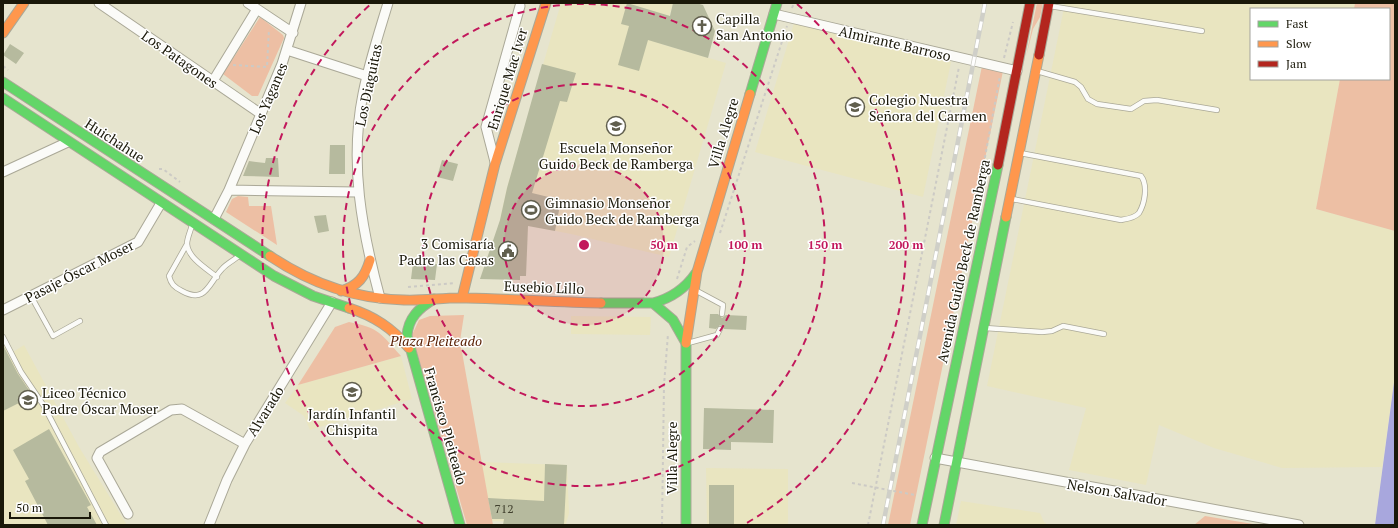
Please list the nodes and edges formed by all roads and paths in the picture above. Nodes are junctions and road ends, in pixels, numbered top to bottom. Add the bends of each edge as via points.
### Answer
1 (24, 3) edge
2 (99, 3) edge
3 (248, 3) edge
4 (301, 3) edge
5 (388, 3) edge
6 (546, 3) edge
7 (777, 3) edge
8 (794, 3) edge
9 (1030, 3) edge
10 (1049, 4) edge
11 (520, 6) dead end
12 (257, 10) junction
13 (774, 14) junction
14 (270, 18) junction
15 (789, 18) junction
16 (1202, 31) dead end
17 (3, 33) edge
18 (293, 33) junction
19 (287, 50) junction
20 (1038, 57) junction
21 (961, 58) junction
22 (223, 64) junction
23 (3, 66) edge
24 (1017, 71) junction
25 (1035, 71) junction
26 (13, 74) dead end
27 (367, 76) junction
28 (212, 81) junction
29 (3, 82) edge
30 (1031, 92) junction
31 (3, 98) edge
32 (1217, 110) dead end
33 (261, 114) junction
34 (68, 142) junction
35 (1019, 153) junction
36 (495, 164) junction
37 (155, 168) dead end
38 (3, 172) edge
39 (183, 185) dead end
40 (229, 190) junction
41 (358, 192) junction
42 (1009, 199) junction
43 (161, 203) junction
44 (214, 219) junction
45 (193, 223) junction
46 (205, 231) junction
47 (706, 239) junction
48 (187, 244) junction
49 (241, 254) junction
50 (370, 260) junction
51 (697, 272) junction
52 (216, 277) junction
53 (674, 284) dead end
54 (465, 285) junction
55 (404, 287) dead end
56 (695, 290) junction
57 (341, 291) junction
58 (31, 296) junction
59 (380, 298) junction
60 (462, 298) junction
61 (435, 299) junction
62 (332, 302) junction
63 (654, 303) junction
64 (3, 310) edge
65 (722, 314) dead end
66 (80, 321) dead end
67 (984, 328) junction
68 (720, 329) dead end
69 (668, 333) dead end
70 (1104, 334) dead end
71 (3, 337) edge
72 (686, 343) junction
73 (409, 348) junction
74 (244, 444) junction
75 (935, 458) junction
76 (956, 462) junction
77 (852, 483) dead end
78 (876, 488) junction
79 (928, 497) junction
80 (128, 514) dead end
81 (106, 525) edge
82 (210, 525) edge
83 (460, 525) edge
84 (662, 525) edge
85 (686, 525) edge
86 (868, 525) edge
87 (922, 525) edge
88 (944, 525) edge
89 (1300, 525) edge

1 - 17 main road
2 - 28 street, Los Patagones
3 - 12 street
4 - 18 street, Los Yaganes
5 - 27 street, Los Diaguitas
6 - 36 main road, Enrique Mac Iver
7 - 13 main road, Villa Alegre
8 - 15 path
9 - 24 main road, Avenida Guido Beck de Ramberga
10 - 16 lane
10 - 20 main road
11 - 36 street, Enrique Mac Iver via 486,127
12 - 14 street
12 - 22 street
13 - 15 street, Almirante Barroso
13 - 47 main road, Villa Alegre
14 - 18 street
14 - 22 path via 267,66
15 - 21 street, Almirante Barroso
15 - 47 path via 722,231 714,239
18 - 19 street, Los Yaganes
19 - 27 street
19 - 33 street, Los Yaganes
20 - 24 main road via 1028,67
20 - 25 main road
21 - 24 street, Almirante Barroso
21 - 78 path
22 - 28 street
23 - 26 path
24 - 30 main road via 1026,78
24 - 75 main road, Avenida Guido Beck de Ramberga
25 - 30 main road
25 - 32 lane via 1075,82 1088,99 1097,104 1131,109 1144,101 1157,100
27 - 41 street, Los Diaguitas via 358,130
28 - 33 street, Los Patagones
29 - 44 main road, Huichahue
30 - 35 main road
31 - 34 main road, Huichahue
33 - 40 street, Los Yaganes
34 - 38 street
34 - 43 main road, Huichahue
35 - 42 main road
35 - 42 lane via 1141,176 1146,182 1146,189 1138,213 1121,220
36 - 54 main road, Enrique Mac Iver
37 - 39 path via 163,169
40 - 41 street
40 - 44 street
41 - 50 street
42 - 67 main road
43 - 45 main road, Huichahue
43 - 58 street, Pasaje Óscar Moser via 138,242
44 - 46 main road
44 - 57 main road, Huichahue via 292,270
45 - 46 main road, Huichahue
45 - 48 lane
46 - 49 main road, Huichahue
47 - 51 main road, Villa Alegre
47 - 53 path via 692,242 687,247
48 - 52 lane via 197,260
48 - 52 lane via 169,276 175,288 197,296 205,292
49 - 52 lane
49 - 62 main road, Huichahue via 285,282
50 - 57 main road via 362,280 352,288
50 - 59 street
51 - 56 main road, Villa Alegre
51 - 63 main road, Villa Alegre via 689,284 673,297
54 - 55 path via 449,282
54 - 60 main road, Enrique Mac Iver
56 - 65 lane via 723,305
56 - 72 main road, Villa Alegre
57 - 59 main road, Huichahue
58 - 64 street, Pasaje Óscar Moser
58 - 66 lane via 53,336
59 - 61 main road, Eusebio Lillo
60 - 61 main road, Eusebio Lillo
60 - 63 main road, Eusebio Lillo
61 - 73 main road, Francisco Pleiteado via 422,306 409,321
62 - 73 main road, Huichahue via 365,312 383,321
62 - 74 street, Alvarado
63 - 72 main road via 678,325
67 - 70 lane via 1042,332 1063,326
67 - 76 main road
68 - 72 lane via 717,335
69 - 84 path via 664,384
71 - 81 lane via 21,372 44,406
72 - 85 main road, Villa Alegre
73 - 83 main road, Francisco Pleiteado
74 - 80 street via 182,409 171,410 100,452 97,458
74 - 82 street, Alvarado
75 - 76 street, Nelson Salvador
75 - 79 main road, Avenida Guido Beck de Ramberga
76 - 88 main road
76 - 89 street, Nelson Salvador
77 - 78 path
78 - 79 path
78 - 86 path
79 - 87 main road, Avenida Guido Beck de Ramberga

